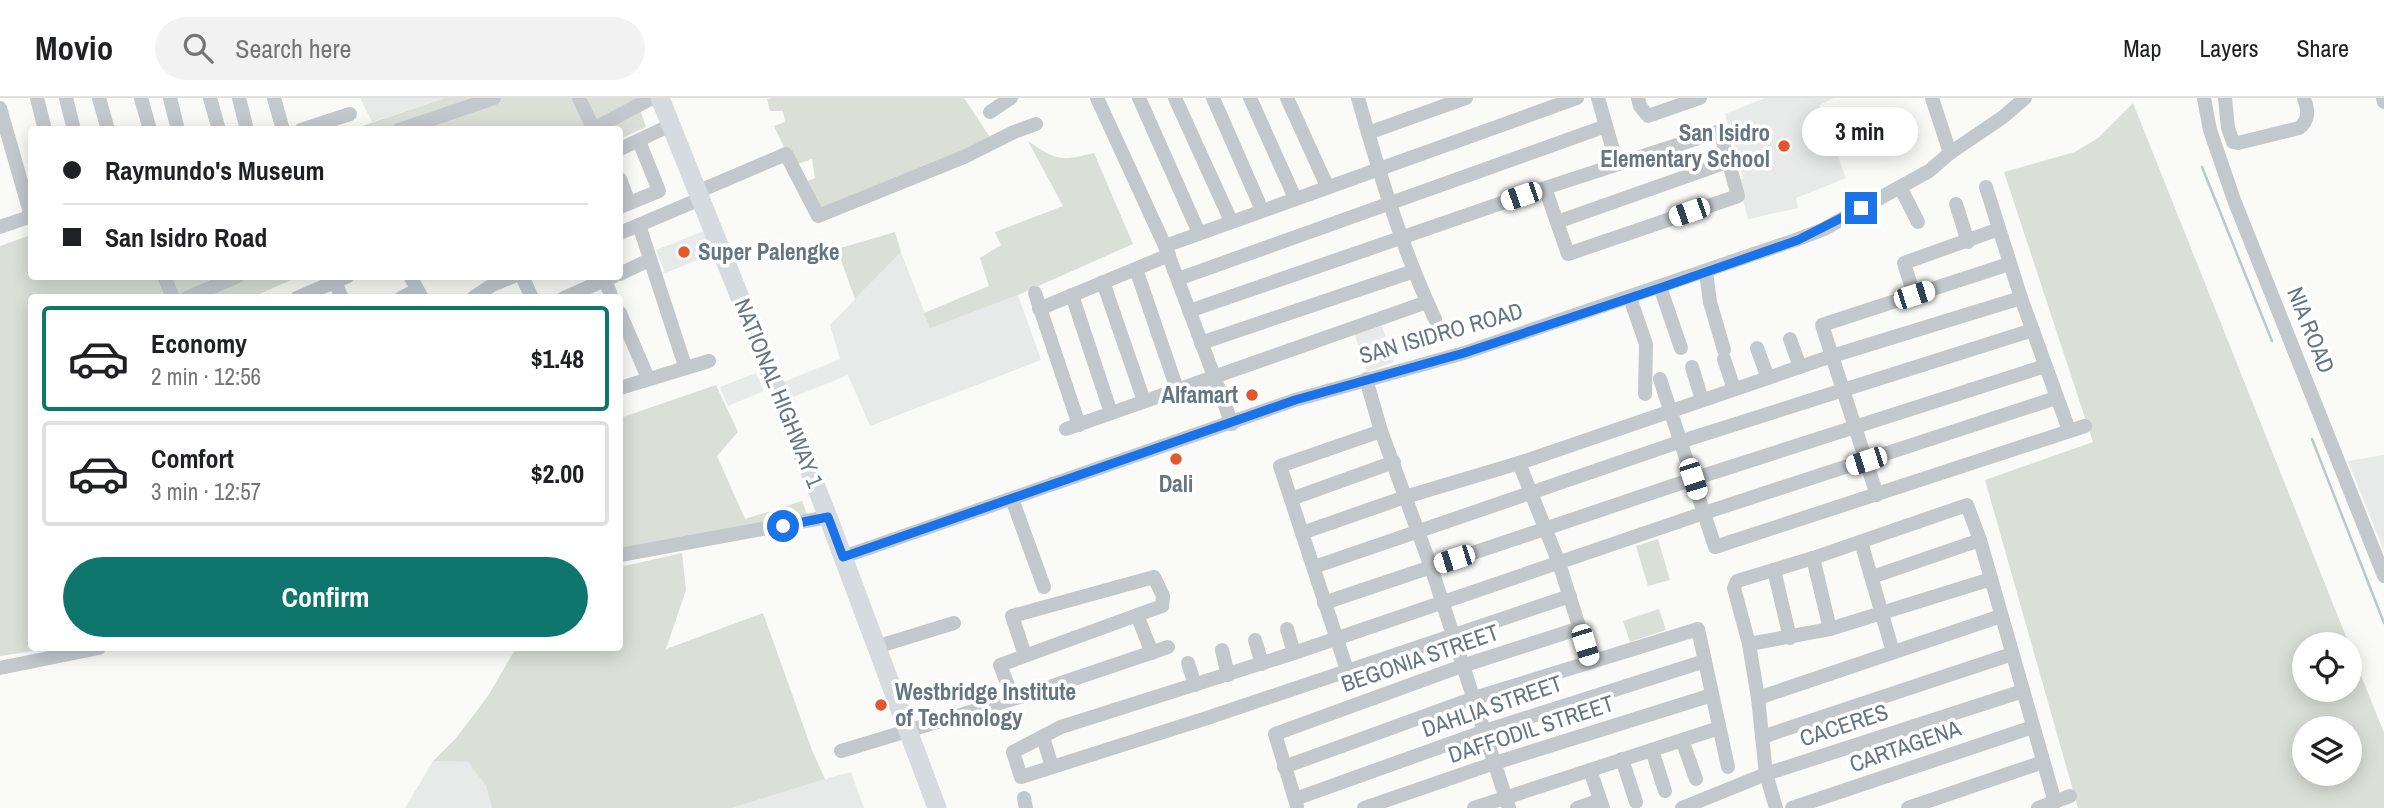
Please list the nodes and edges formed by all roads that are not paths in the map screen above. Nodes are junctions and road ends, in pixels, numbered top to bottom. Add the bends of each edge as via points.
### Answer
1 (37, 98) edge
2 (66, 98) edge
3 (99, 98) edge
4 (141, 98) edge
5 (170, 98) edge
6 (210, 98) edge
7 (239, 98) edge
8 (274, 98) edge
9 (494, 98) edge
10 (579, 98) edge
11 (652, 98) edge
12 (660, 98) edge
13 (1011, 98) edge
14 (1097, 98) edge
15 (1139, 98) edge
16 (1175, 98) edge
17 (1213, 98) edge
18 (1251, 98) edge
19 (1287, 98) edge
20 (1358, 98) edge
21 (1465, 98) edge
22 (1577, 98) edge
23 (1598, 98) edge
24 (1638, 98) edge
25 (1700, 98) edge
26 (1932, 98) edge
27 (2025, 98) edge
28 (2204, 98) edge
29 (2225, 98) edge
30 (2304, 98) edge
31 (991, 106) edge
32 (0, 108) edge
33 (350, 114) dead end
34 (1036, 124) dead end
35 (671, 125) junction
36 (44, 126) edge
37 (73, 126) edge
38 (107, 126) edge
39 (149, 126) edge
40 (177, 126) edge
41 (218, 126) edge
42 (246, 126) edge
43 (282, 126) edge
44 (313, 126) edge
45 (411, 126) edge
46 (593, 126) edge
47 (600, 126) edge
48 (1606, 126) junction
49 (1368, 133) junction
50 (639, 141) junction
51 (623, 148) edge
52 (1950, 153) junction
53 (1730, 162) junction
54 (1617, 164) junction
55 (1379, 168) junction
56 (1327, 186) junction
57 (1900, 187) junction
58 (1986, 187) dead end
59 (1545, 188) junction
60 (699, 195) junction
61 (1295, 198) junction
62 (1391, 201) junction
63 (1956, 204) dead end
64 (624, 205) edge
65 (28, 206) edge
66 (1262, 210) junction
67 (28, 217) edge
68 (1231, 221) junction
69 (1557, 222) junction
70 (1918, 222) dead end
71 (639, 225) junction
72 (0, 227) edge
73 (1999, 229) junction
74 (623, 232) edge
75 (1199, 233) junction
76 (1403, 238) junction
77 (1968, 242) junction
78 (1167, 250) junction
79 (649, 260) junction
80 (2009, 264) junction
81 (1136, 268) junction
82 (1414, 271) junction
83 (1706, 272) junction
84 (623, 273) edge
85 (1178, 279) junction
86 (229, 280) edge
87 (339, 280) edge
88 (504, 280) edge
89 (607, 280) edge
90 (1103, 282) junction
91 (1660, 288) junction
92 (1035, 293) dead end
93 (196, 294) edge
94 (308, 294) edge
95 (478, 294) edge
96 (576, 294) edge
97 (1072, 295) junction
98 (1914, 295) junction
99 (1630, 298) junction
100 (2021, 298) junction
101 (1427, 302) junction
102 (1040, 309) junction
103 (1189, 311) junction
104 (1435, 319) dead end
105 (623, 320) edge
106 (2033, 330) junction
107 (1790, 339) dead end
108 (1201, 343) junction
109 (1681, 348) dead end
110 (1757, 348) dead end
111 (1832, 356) junction
112 (709, 361) dead end
113 (685, 366) junction
114 (2045, 366) junction
115 (1692, 367) dead end
116 (1800, 367) junction
117 (1213, 377) junction
118 (648, 378) junction
119 (1768, 378) junction
120 (1366, 379) junction
121 (1660, 379) dead end
122 (623, 387) edge
123 (1177, 389) junction
124 (1734, 389) junction
125 (1844, 392) junction
126 (1645, 394) dead end
127 (2056, 398) junction
128 (1702, 400) junction
129 (1144, 401) junction
130 (1669, 411) junction
131 (1111, 412) junction
132 (1232, 424) junction
133 (1855, 426) junction
134 (2085, 426) dead end
135 (2069, 430) junction
136 (1381, 431) junction
137 (1679, 443) junction
138 (1866, 461) junction
139 (1394, 463) junction
140 (1520, 463) junction
141 (1693, 479) junction
142 (1531, 494) junction
143 (1877, 495) junction
144 (1405, 497) junction
145 (1012, 499) junction
146 (1291, 499) junction
147 (1704, 513) junction
148 (828, 517) junction
149 (1546, 530) junction
150 (1302, 533) junction
151 (1417, 533) junction
152 (1980, 540) junction
153 (1861, 542) junction
154 (623, 554) edge
155 (843, 557) junction
156 (1813, 558) junction
157 (1559, 563) junction
158 (1431, 567) junction
159 (1314, 568) junction
160 (1774, 570) junction
161 (2384, 576) edge
162 (1872, 577) junction
163 (1991, 579) junction
164 (1044, 587) dead end
165 (1570, 597) junction
166 (1442, 602) junction
167 (1324, 603) junction
168 (1882, 614) junction
169 (1137, 615) junction
170 (2001, 616) junction
171 (954, 623) dead end
172 (1580, 628) junction
173 (1287, 629) dead end
174 (1830, 629) junction
175 (1453, 637) junction
176 (1336, 638) junction
177 (1790, 638) junction
178 (1255, 640) dead end
179 (1749, 644) junction
180 (876, 647) junction
181 (1168, 647) dead end
182 (1222, 650) dead end
183 (84, 651) edge
184 (1893, 652) junction
185 (1152, 653) junction
186 (1294, 653) junction
187 (2012, 654) junction
188 (1025, 655) junction
189 (1590, 661) junction
190 (1705, 661) junction
191 (1188, 663) dead end
192 (1262, 664) junction
193 (1462, 666) junction
194 (0, 668) edge
195 (1347, 670) junction
196 (1228, 675) junction
197 (1195, 685) junction
198 (2023, 691) junction
199 (1712, 695) junction
200 (1013, 698) junction
201 (1474, 698) junction
202 (1759, 698) junction
203 (2033, 727) junction
204 (1719, 728) junction
205 (909, 731) junction
206 (1485, 731) junction
207 (1044, 737) junction
208 (1762, 737) junction
209 (1682, 740) junction
210 (1652, 750) junction
211 (841, 751) dead end
212 (1622, 759) junction
213 (2043, 762) junction
214 (1495, 763) junction
215 (1052, 767) junction
216 (1284, 767) junction
217 (1728, 767) dead end
218 (1590, 770) junction
219 (1766, 774) junction
220 (1696, 779) dead end
221 (1665, 791) dead end
222 (2070, 796) dead end
223 (1508, 802) edge
224 (1636, 802) dead end
225 (2055, 802) junction
226 (1296, 804) edge
227 (1601, 804) edge
228 (935, 807) edge
229 (1364, 808) edge
230 (1474, 808) edge
231 (1577, 808) edge
232 (1682, 808) edge
233 (1776, 808) edge
234 (1792, 808) edge
235 (1908, 808) edge
236 (2038, 808) edge

1 - 36 street
2 - 37 street
3 - 38 street
4 - 39 street
5 - 40 street
6 - 41 street
7 - 42 street
8 - 43 street
9 - 45 street
10 - 46 street
11 - 47 street
12 - 35 highway, NATIONAL HIGHWAY 1
13 - 31 street
14 - 78 street
15 - 75 street
16 - 68 street
17 - 66 street
18 - 61 street
19 - 56 street
20 - 49 street
21 - 49 street
22 - 55 street
23 - 48 street
24 - 25 street via 1648,116
26 - 52 street
27 - 52 street, SAN ISIDRO ROAD
28 - 161 street, NIA ROAD via 2234,200
29 - 30 street via 2228,128 2233,142 2238,143 2299,128 2308,112
32 - 65 street
33 - 44 street
34 - 60 street via 818,216 786,154
35 - 50 street
35 - 60 highway, NATIONAL HIGHWAY 1
48 - 54 street
48 - 62 street
49 - 55 street
50 - 51 street
50 - 64 street via 659,191
52 - 57 street, SAN ISIDRO ROAD
53 - 54 street via 1720,131
53 - 69 street
53 - 69 street via 1738,196 1568,254
54 - 59 street
55 - 56 street
55 - 62 street
56 - 61 street
57 - 70 street
57 - 83 street, SAN ISIDRO ROAD via 1822,230
58 - 73 street
59 - 69 street
59 - 76 street
60 - 71 street
60 - 148 highway, NATIONAL HIGHWAY 1
61 - 66 street
62 - 76 street
62 - 85 street
63 - 77 street
66 - 68 street
67 - 72 street
68 - 75 street
71 - 74 street
71 - 79 street
73 - 77 street
73 - 80 street
75 - 78 street
76 - 82 street
76 - 103 street
77 - 98 street via 1904,263
78 - 81 street
78 - 85 street
79 - 84 street
79 - 113 street
80 - 98 street
80 - 100 street
81 - 90 street
81 - 123 street
82 - 101 street
82 - 108 street
83 - 91 street, SAN ISIDRO ROAD
83 - 124 street
85 - 103 street
86 - 93 street
87 - 94 street
88 - 95 street
89 - 96 street
90 - 97 street
90 - 129 street
91 - 99 street, SAN ISIDRO ROAD
91 - 109 street
92 - 102 street
97 - 102 street
97 - 131 street
98 - 111 street via 1822,324
99 - 120 street, SAN ISIDRO ROAD via 1464,353
99 - 126 street via 1646,344
100 - 106 street
100 - 111 street
101 - 104 street
101 - 117 street
102 - 131 street via 1073,427
103 - 108 street
105 - 118 street
106 - 114 street
106 - 125 street
107 - 116 street
108 - 117 street
110 - 119 street
111 - 116 street
111 - 125 street
112 - 113 street
113 - 118 street
114 - 127 street
114 - 133 street
115 - 128 street
116 - 119 street
117 - 123 street
117 - 132 street
118 - 122 street
119 - 124 street
120 - 132 street, SAN ISIDRO ROAD
120 - 136 street
121 - 130 street
123 - 129 street
124 - 128 street
125 - 133 street
125 - 137 street
127 - 135 street
127 - 138 street
128 - 130 street
129 - 131 street
130 - 137 street
130 - 140 street
132 - 145 street, SAN ISIDRO ROAD
133 - 138 street
133 - 141 street
134 - 135 street
135 - 143 street
136 - 139 street
136 - 146 street via 1280,466
137 - 141 street
137 - 142 street
138 - 143 street
138 - 147 street
139 - 144 street
139 - 146 street
140 - 142 street
140 - 144 street
141 - 147 street
141 - 149 street
142 - 149 street
142 - 151 street
143 - 147 street via 1715,547
144 - 150 street
144 - 151 street
145 - 155 street, SAN ISIDRO ROAD
145 - 164 street
146 - 150 street
147 - 157 street
148 - 154 street
148 - 155 highway, NATIONAL HIGHWAY 1
149 - 157 street
149 - 158 street
150 - 159 street
151 - 158 street
151 - 159 street
152 - 153 street via 1967,505
152 - 162 street
152 - 163 street
153 - 156 street
153 - 162 street
155 - 180 highway, NATIONAL HIGHWAY 1
156 - 160 street
156 - 174 street
157 - 165 street
157 - 166 street
158 - 166 street
158 - 167 street
159 - 167 street
160 - 177 street
160 - 179 street via 1737,581 1734,588
162 - 168 street
163 - 168 street
163 - 170 street
165 - 172 street
165 - 175 street
166 - 175 street
166 - 176 street
167 - 176 street
168 - 174 street
168 - 184 street
169 - 185 street
169 - 188 street
169 - 188 street via 1161,606 1163,597 1154,576 1012,615
170 - 184 street
170 - 187 street
171 - 180 street
172 - 189 street
172 - 193 street, BEGONIA STREET
173 - 186 street
174 - 177 street
175 - 193 street
175 - 195 street
176 - 186 street
176 - 195 street
177 - 179 street
178 - 192 street
179 - 202 street
180 - 205 highway, NATIONAL HIGHWAY 1
181 - 185 street
182 - 196 street
183 - 194 street
184 - 202 street
185 - 200 street
186 - 192 street
187 - 198 street
187 - 208 street
188 - 200 street via 1000,665
189 - 190 street via 1698,629
189 - 201 street
190 - 199 street
190 - 206 street, DAHLIA STREET
191 - 197 street
192 - 196 street
193 - 201 street
193 - 216 street, BEGONIA STREET via 1275,734
195 - 215 street
196 - 197 street
197 - 207 street via 1061,727
198 - 203 street
198 - 219 street, CACERES
199 - 204 street
199 - 214 street, DAFFODIL STREET
200 - 205 street
201 - 206 street
201 - 216 street
202 - 208 street
203 - 213 street
203 - 234 street, CARTAGENA
204 - 209 street
204 - 217 street
205 - 211 street
205 - 228 highway, NATIONAL HIGHWAY 1
206 - 214 street
206 - 226 street, DAHLIA STREET
207 - 215 street
207 - 215 street via 1013,752 1021,777
208 - 219 street
209 - 210 street
209 - 220 street
210 - 212 street
210 - 221 street
212 - 218 street
212 - 224 street
213 - 225 street
213 - 235 street
214 - 223 street
214 - 229 street, DAFFODIL STREET
216 - 226 street
218 - 223 street
218 - 227 street
219 - 232 street, CACERES
219 - 233 street
222 - 225 street
223 - 230 street
225 - 236 street
227 - 231 street

